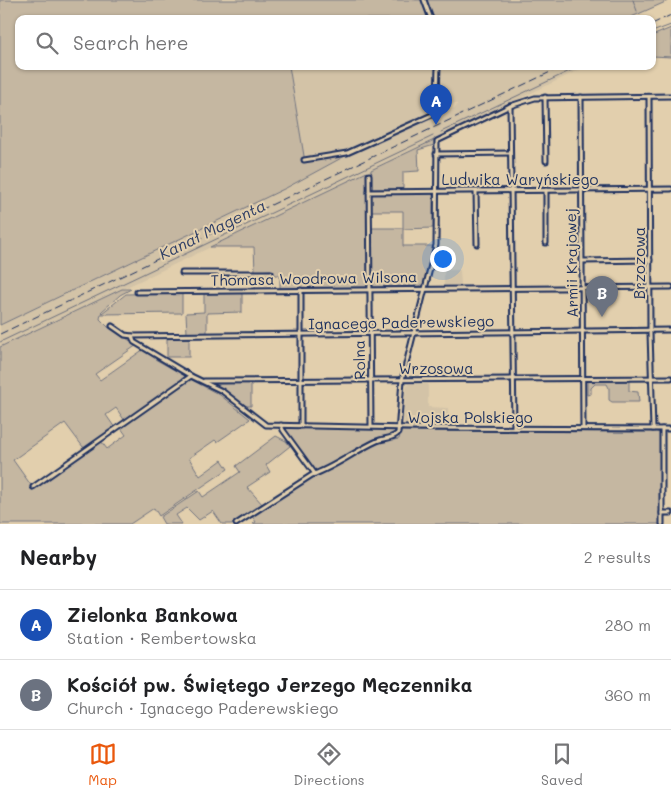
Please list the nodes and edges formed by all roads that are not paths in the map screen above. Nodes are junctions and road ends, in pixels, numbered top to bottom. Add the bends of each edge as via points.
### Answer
1 (424, 0) edge
2 (430, 15) edge
3 (438, 70) edge
4 (649, 96) junction
5 (671, 96) edge
6 (545, 97) junction
7 (581, 97) junction
8 (510, 106) junction
9 (510, 153) junction
10 (436, 154) junction
11 (304, 160) dead end
12 (546, 161) dead end
13 (369, 175) dead end
14 (650, 189) junction
15 (671, 189) edge
16 (546, 190) junction
17 (581, 190) junction
18 (511, 191) junction
19 (369, 192) junction
20 (436, 192) junction
21 (476, 192) junction
22 (546, 243) dead end
23 (477, 244) dead end
24 (650, 260) junction
25 (582, 261) junction
26 (182, 273) dead end
27 (271, 273) dead end
28 (582, 287) junction
29 (650, 287) junction
30 (671, 287) edge
31 (425, 288) junction
32 (511, 288) junction
33 (370, 289) junction
34 (301, 290) junction
35 (137, 292) dead end
36 (112, 326) dead end
37 (650, 330) junction
38 (671, 330) edge
39 (582, 331) junction
40 (512, 332) junction
41 (369, 333) junction
42 (413, 333) junction
43 (302, 334) junction
44 (132, 336) junction
45 (191, 376) junction
46 (583, 378) junction
47 (651, 378) junction
48 (671, 378) edge
49 (513, 379) junction
50 (201, 380) junction
51 (302, 380) junction
52 (370, 380) junction
53 (402, 380) junction
54 (281, 426) junction
55 (302, 426) junction
56 (371, 426) junction
57 (399, 427) junction
58 (514, 428) junction
59 (583, 428) junction
60 (653, 429) junction
61 (662, 429) junction
62 (671, 429) edge
63 (315, 474) junction
64 (33, 486) dead end
65 (662, 513) junction
66 (671, 513) edge
67 (236, 524) edge
68 (662, 524) edge

1 - 2 street
3 - 11 street via 436,109 432,115 347,153
4 - 5 street
4 - 7 street
4 - 14 street, Brzozowa
6 - 7 street
6 - 8 street
6 - 12 street
7 - 17 street, Armii Krajowej
8 - 9 street
8 - 10 street via 437,140
9 - 10 street
9 - 18 street
10 - 20 street
13 - 19 street, Rolna
14 - 15 street, Ludwika Waryńskiego
14 - 17 street, Ludwika Waryńskiego
14 - 24 street, Brzozowa
16 - 17 street, Ludwika Waryńskiego
16 - 18 street, Ludwika Waryńskiego
16 - 22 street
17 - 25 street, Armii Krajowej
18 - 21 street, Ludwika Waryńskiego
18 - 32 street
19 - 20 street, Ludwika Waryńskiego
19 - 33 street, Rolna
20 - 21 street, Ludwika Waryńskiego
20 - 31 street via 436,245
21 - 23 street
24 - 25 street
24 - 29 street, Brzozowa
25 - 28 street, Armii Krajowej
26 - 27 street
28 - 29 street, Thomasa Woodrowa Wilsona
28 - 32 street, Thomasa Woodrowa Wilsona
28 - 39 street, Armii Krajowej
29 - 30 street, Thomasa Woodrowa Wilsona
29 - 37 street, Brzozowa
31 - 32 street, Thomasa Woodrowa Wilsona
31 - 33 street, Thomasa Woodrowa Wilsona
31 - 42 street
32 - 40 street
33 - 34 street, Thomasa Woodrowa Wilsona
33 - 41 street, Rolna
34 - 35 street, Thomasa Woodrowa Wilsona
34 - 43 street
36 - 44 street
37 - 38 street, Ignacego Paderewskiego
37 - 39 street, Ignacego Paderewskiego
37 - 47 street, Brzozowa
39 - 40 street, Ignacego Paderewskiego
39 - 46 street, Armii Krajowej
40 - 42 street, Ignacego Paderewskiego
40 - 49 street
41 - 42 street, Ignacego Paderewskiego
41 - 43 street, Ignacego Paderewskiego
41 - 52 street, Rolna
42 - 53 street
43 - 44 street, Ignacego Paderewskiego
43 - 51 street
44 - 45 street via 134,342
45 - 50 street
45 - 64 street
46 - 47 street, Wrzosowa
46 - 49 street, Wrzosowa
46 - 59 street, Armii Krajowej
47 - 48 street, Wrzosowa
47 - 60 street, Brzozowa
49 - 53 street, Wrzosowa
49 - 58 street
50 - 51 street, Wrzosowa
50 - 54 street, Wojska Polskiego via 222,391 262,422
51 - 52 street, Wrzosowa
51 - 55 street
52 - 53 street, Wrzosowa
52 - 56 street, Rolna
53 - 57 street
54 - 55 street, Wojska Polskiego
54 - 63 street
55 - 56 street, Wojska Polskiego
56 - 57 street, Wojska Polskiego
57 - 58 street, Wojska Polskiego
57 - 63 street via 396,436 378,440
58 - 59 street, Wojska Polskiego
59 - 60 street, Wojska Polskiego
60 - 61 street, Wojska Polskiego
61 - 62 street, Wojska Polskiego
61 - 65 street
63 - 67 street
65 - 66 street
65 - 68 street

